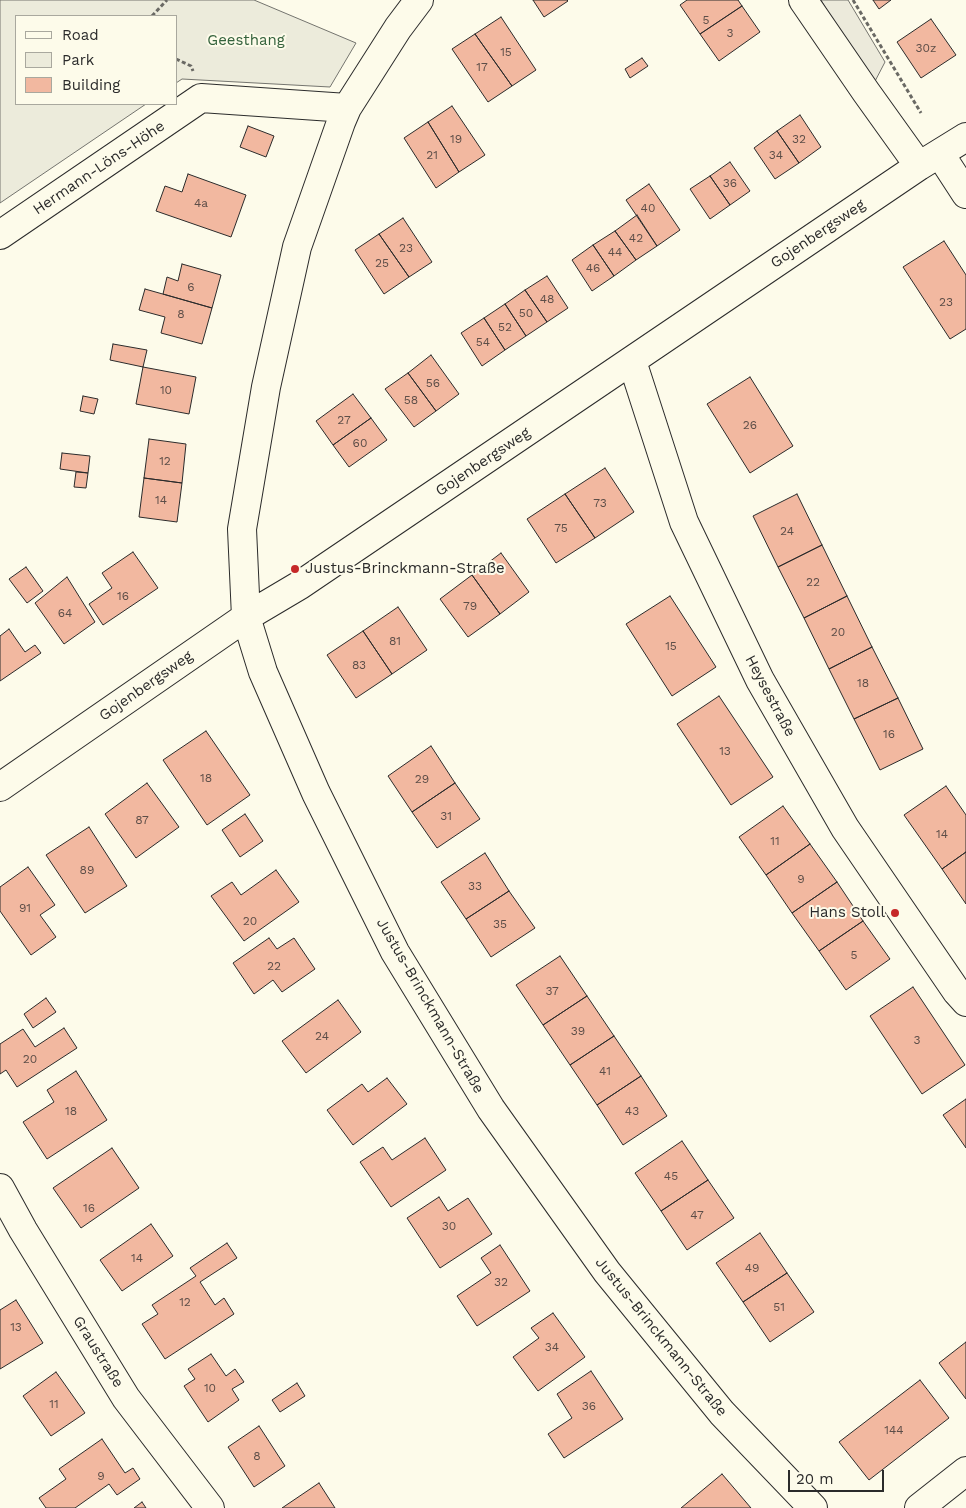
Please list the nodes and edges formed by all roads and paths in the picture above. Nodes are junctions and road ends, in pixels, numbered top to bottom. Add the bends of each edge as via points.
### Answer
1 (167, 0) edge
2 (419, 0) edge
3 (803, 0) edge
4 (153, 15) edge
5 (178, 60) edge
6 (191, 66) dead end
7 (347, 108) junction
8 (966, 137) edge
9 (929, 160) junction
10 (966, 194) edge
11 (0, 235) edge
12 (632, 361) junction
13 (246, 617) junction
14 (0, 787) edge
15 (966, 1002) edge
16 (0, 1188) edge
17 (966, 1471) edge
18 (210, 1508) edge
19 (813, 1508) edge
20 (919, 1508) edge

1 - 4 path
2 - 7 street, Justus-Brinckmann-Straße
3 - 9 street via 866,92
5 - 6 path
7 - 11 street, Hermann-Löns-Höhe via 201,98
7 - 13 street, Justus-Brinckmann-Straße via 297,247 266,387 242,528
8 - 9 street, Gojenbergsweg
9 - 10 street
9 - 12 street, Gojenbergsweg
12 - 13 street, Gojenbergsweg via 300,585
12 - 15 street, Heysestraße via 684,522 760,680 845,828
13 - 14 street, Gojenbergsweg
13 - 19 street, Justus-Brinckmann-Straße via 263,672 316,793 395,952 491,1109 607,1272 722,1413
16 - 18 street, Graustraße via 126,1398
17 - 20 street

